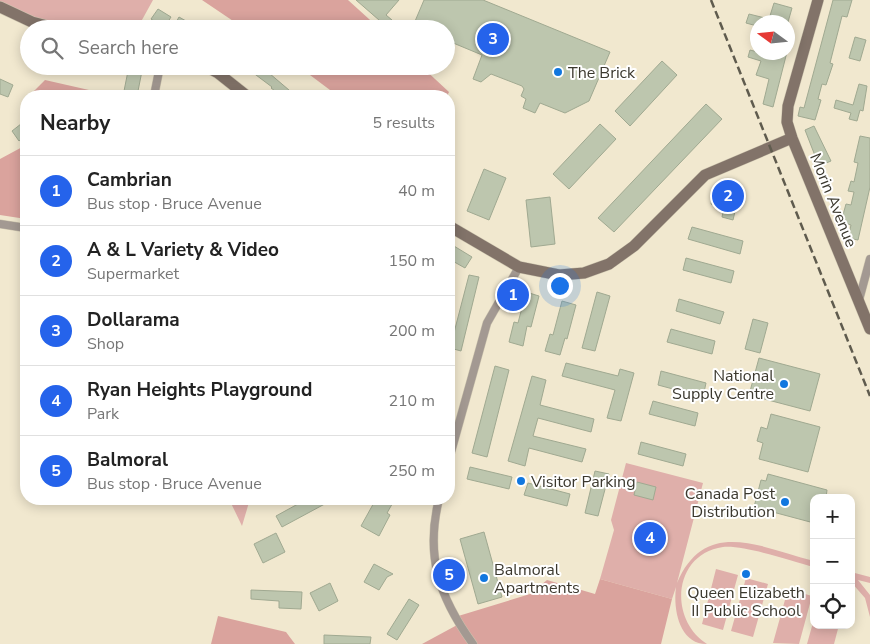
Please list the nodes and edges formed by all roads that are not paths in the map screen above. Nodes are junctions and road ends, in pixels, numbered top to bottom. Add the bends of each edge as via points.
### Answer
1 (818, 0) edge
2 (0, 8) edge
3 (27, 20) edge
4 (158, 75) edge
5 (219, 75) edge
6 (155, 90) edge
7 (239, 90) edge
8 (792, 138) junction
9 (0, 224) edge
10 (20, 227) edge
11 (455, 230) edge
12 (870, 259) edge
13 (519, 267) junction
14 (858, 301) junction
15 (870, 329) edge
16 (455, 438) edge
17 (438, 505) edge
18 (473, 644) edge

1 - 8 street, Morin Avenue via 788,106 787,122
2 - 3 street
4 - 6 street
5 - 7 street
8 - 13 street via 705,175 634,246 609,264 572,275
8 - 14 street, Morin Avenue
9 - 10 street
11 - 13 street
12 - 14 street
13 - 16 street via 487,323
14 - 15 street, Morin Avenue
17 - 18 street via 432,534 438,572 451,611

